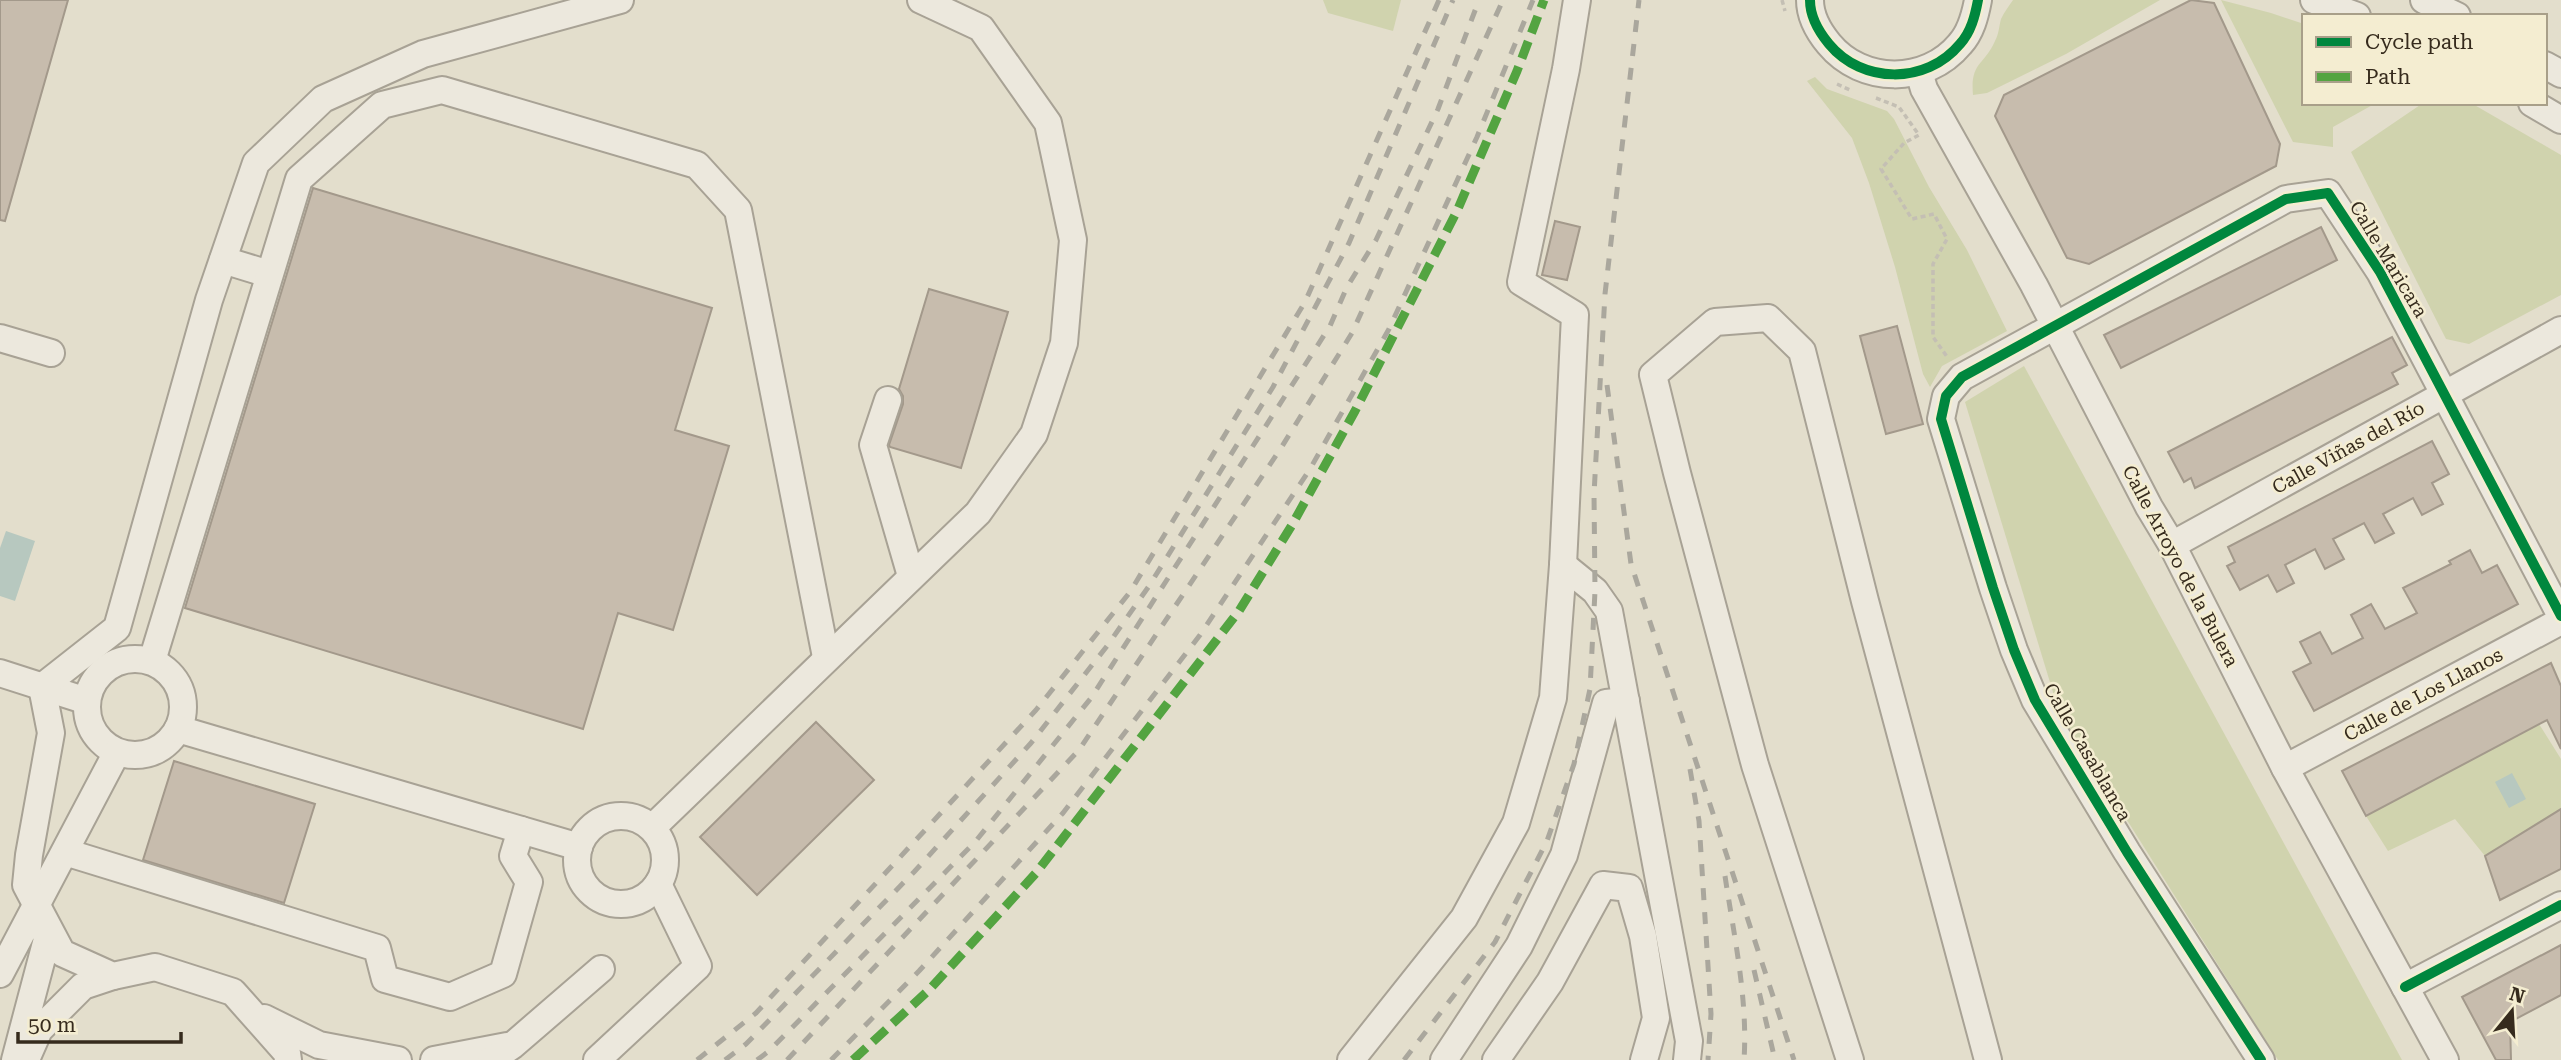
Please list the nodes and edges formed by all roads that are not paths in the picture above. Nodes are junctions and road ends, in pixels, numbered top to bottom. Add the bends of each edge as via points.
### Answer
1 (620, 0) edge
2 (921, 0) edge
3 (1577, 0) edge
4 (1810, 0) edge
5 (1978, 0) edge
6 (2314, 0) edge
7 (2424, 0) edge
8 (2352, 14) edge
9 (2453, 14) edge
10 (1919, 72) junction
11 (2535, 105) edge
12 (2561, 120) edge
13 (223, 260) junction
14 (269, 274) junction
15 (2054, 325) junction
16 (2561, 330) edge
17 (0, 338) edge
18 (51, 353) dead end
19 (2444, 394) junction
20 (888, 400) dead end
21 (2172, 545) junction
22 (1563, 565) junction
23 (911, 576) junction
24 (2561, 618) edge
25 (826, 657) junction
26 (152, 662) junction
27 (0, 673) edge
28 (42, 687) junction
29 (87, 701) junction
30 (1626, 701) junction
31 (178, 729) junction
32 (117, 752) junction
33 (2286, 768) junction
34 (652, 828) junction
35 (521, 830) junction
36 (579, 847) junction
37 (65, 852) junction
38 (658, 884) junction
39 (2561, 905) edge
40 (38, 912) junction
41 (601, 969) dead end
42 (0, 974) edge
43 (113, 976) junction
44 (2405, 987) junction
45 (252, 1013) junction
46 (513, 1045) junction
47 (1645, 1059) edge
48 (15, 1060) edge
49 (26, 1060) edge
50 (288, 1060) edge
51 (398, 1060) edge
52 (434, 1060) edge
53 (491, 1060) edge
54 (597, 1060) edge
55 (1351, 1060) edge
56 (1444, 1060) edge
57 (1496, 1060) edge
58 (1687, 1060) edge
59 (1850, 1060) edge
60 (1988, 1060) edge
61 (2261, 1060) edge
62 (2445, 1060) edge

1 - 13 street via 423,54 323,99 256,163
2 - 23 street via 981,28 1048,123 1073,240 1064,343 1034,434 978,513
3 - 22 street via 1521,282 1575,315
4 - 10 street via 1820,33 1838,55 1862,70 1890,76
5 - 10 street via 1974,21 1961,43 1942,61
6 - 8 street
7 - 9 street
10 - 15 street, Calle Arroyo de la Bulera via 1924,89
11 - 12 street
13 - 14 street
13 - 28 street via 117,628
14 - 25 street via 299,179 382,105 442,90 697,165 738,210
14 - 26 street
15 - 19 street, Calle Maricara via 2286,199 2329,193 2380,272
15 - 21 street, Calle Arroyo de la Bulera
15 - 61 street, Calle Casablanca via 1962,377 1946,396 1941,419 1993,588 2035,700
16 - 19 street, Calle Viñas del Río
17 - 18 street
19 - 21 street, Calle Viñas del Río
19 - 24 street, Calle Maricara
20 - 23 street via 873,445
21 - 33 street, Calle Arroyo de la Bulera
22 - 30 street via 1595,591 1609,611
22 - 55 street via 1553,698 1516,823 1464,918
23 - 25 street
24 - 33 street, Calle de Los Llanos
25 - 34 street
26 - 29 street via 136,658 104,669 93,682
26 - 31 street via 178,684 184,700
27 - 28 street
28 - 29 street
28 - 40 street via 51,733 26,885
29 - 32 street via 94,733
30 - 56 street via 1606,704 1563,855 1519,946
30 - 58 street via 1689,1041
31 - 32 street via 166,745 151,753
31 - 35 street
32 - 37 street
33 - 44 street, Calle Arroyo de la Bulera
34 - 36 street via 633,818 611,817 596,823
34 - 38 street via 665,855
35 - 36 street
35 - 37 street via 513,856 529,882 503,974 450,997 385,979 377,948
36 - 38 street via 581,877 601,899 631,902 648,896
37 - 40 street
38 - 54 street via 698,966
39 - 44 street
40 - 42 street
40 - 43 street via 62,953
40 - 48 street via 47,939
41 - 46 street
43 - 45 street via 155,967 233,992
43 - 49 street via 83,986 40,1030
44 - 62 street, Calle Arroyo de la Bulera
45 - 50 street
45 - 51 street via 319,1045
46 - 52 street
46 - 53 street
47 - 57 street via 1656,1018 1643,936 1629,888 1603,886 1550,982
59 - 60 street via 1755,765 1653,375 1715,322 1768,318 1802,352

